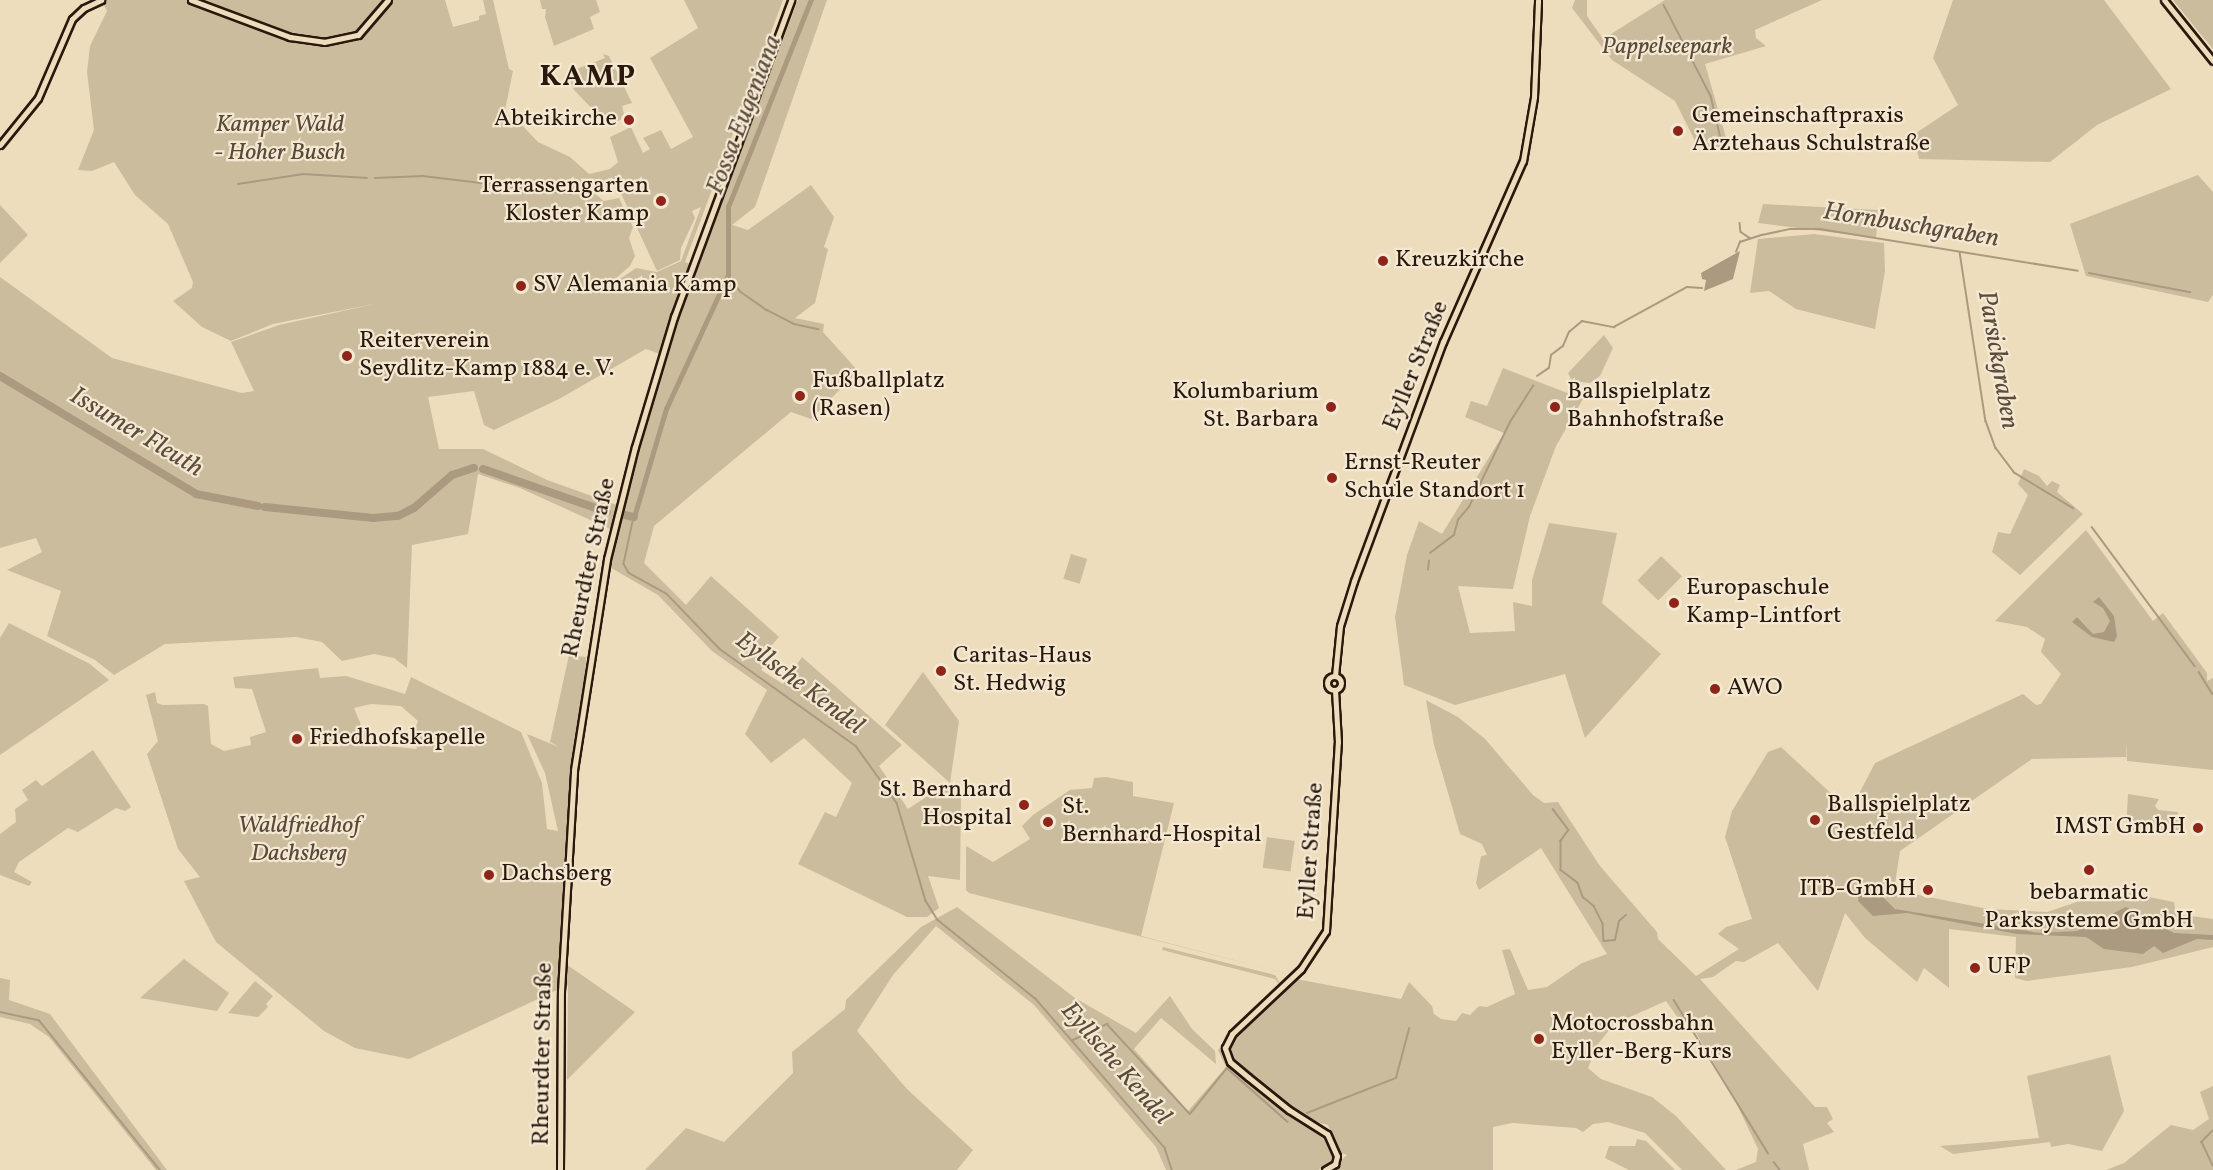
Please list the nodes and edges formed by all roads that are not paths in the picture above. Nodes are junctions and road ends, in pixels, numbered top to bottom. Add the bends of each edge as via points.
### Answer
1 (101, 0) edge
2 (191, 0) edge
3 (388, 0) edge
4 (791, 0) edge
5 (1538, 0) edge
6 (2164, 0) edge
7 (2213, 61) edge
8 (0, 145) edge
9 (1335, 676) junction
10 (1335, 690) junction
11 (560, 1170) edge
12 (1325, 1170) edge

1 - 8 main road via 84,8 72,20 38,98
2 - 3 main road via 290,37 324,42 358,35
4 - 11 main road, Rheurdter Straße via 674,317 635,447 606,566 574,770 561,992
5 - 9 main road, Eyller Straße via 1534,97 1522,161 1443,342 1358,570 1340,626
6 - 7 main road
9 - 10 main road via 1341,683
9 - 10 main road via 1326,684
10 - 12 main road, Eyller Straße via 1338,742 1326,931 1296,975 1232,1034 1226,1048 1230,1062 1289,1110 1327,1134 1337,1156 1335,1164

